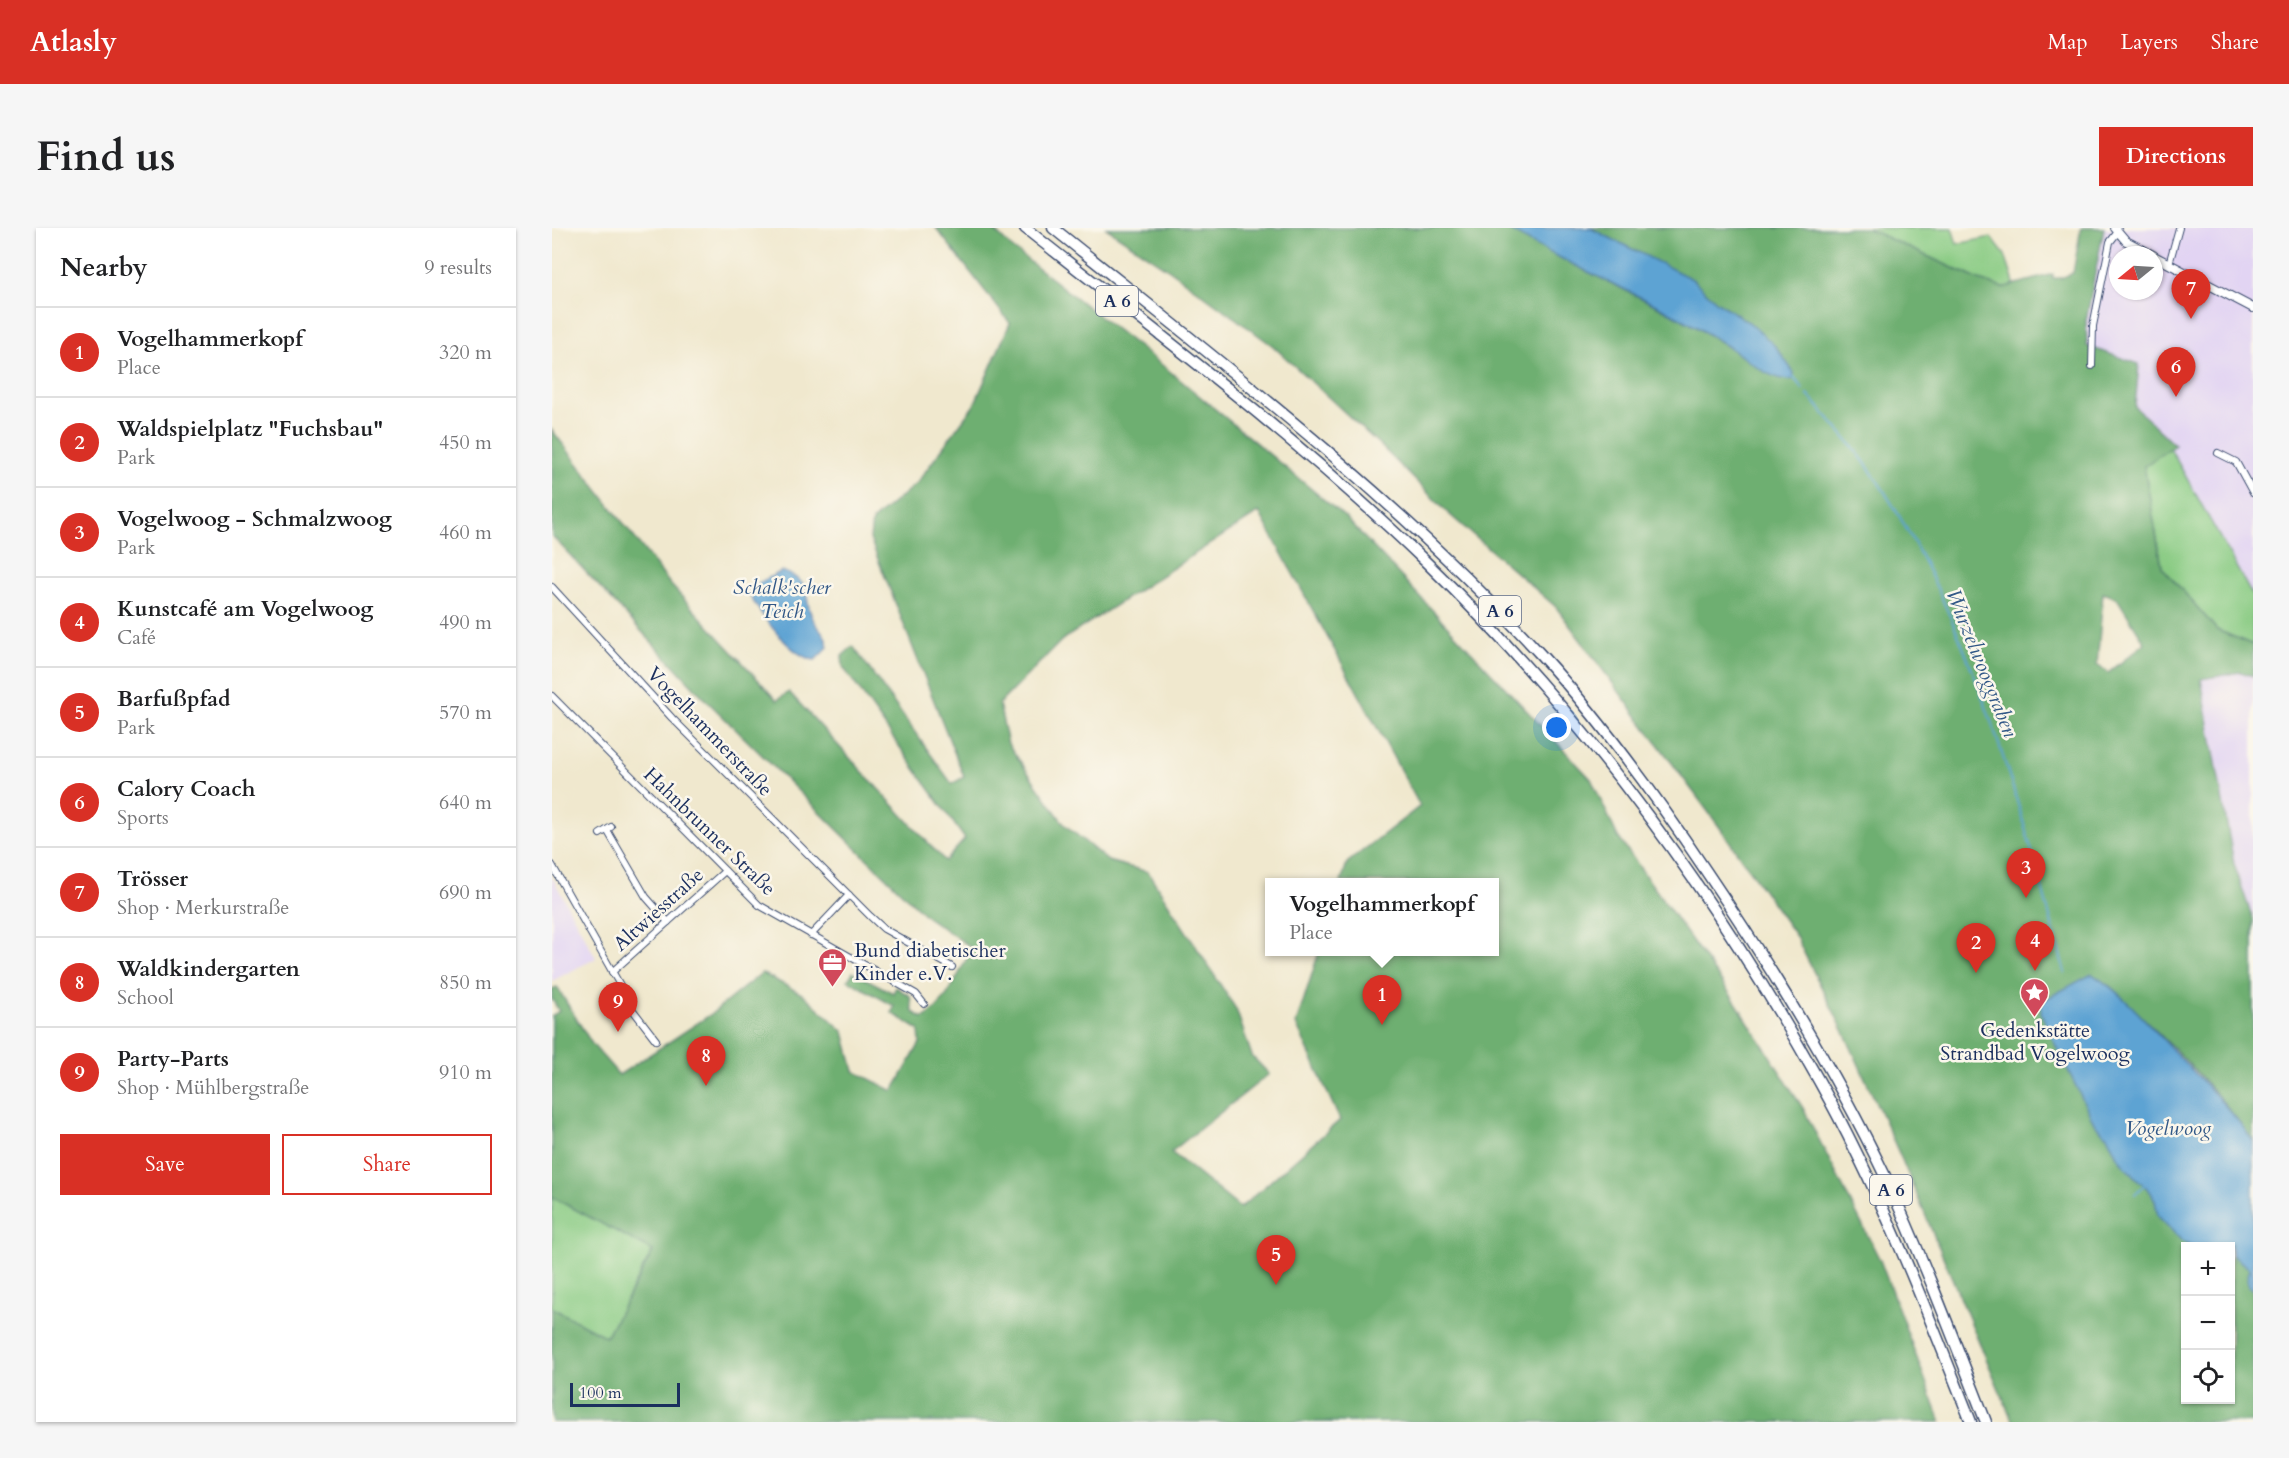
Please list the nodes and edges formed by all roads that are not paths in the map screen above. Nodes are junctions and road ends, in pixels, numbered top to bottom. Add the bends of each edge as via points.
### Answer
1 (1025, 228) edge
2 (1053, 228) edge
3 (2179, 228) edge
4 (2116, 230) edge
5 (2140, 246) edge
6 (2163, 261) edge
7 (2169, 264) junction
8 (2253, 308) edge
9 (2092, 366) dead end
10 (2218, 453) dead end
11 (2253, 493) edge
12 (552, 587) edge
13 (552, 696) edge
14 (600, 834) dead end
15 (552, 865) edge
16 (725, 871) junction
17 (849, 895) junction
18 (668, 922) junction
19 (811, 935) junction
20 (952, 967) dead end
21 (612, 972) junction
22 (924, 1004) dead end
23 (656, 1040) dead end
24 (1971, 1422) edge
25 (1986, 1422) edge

1 - 24 highway, A 6 via 1290,438 1427,563 1533,673 1604,757 1672,848 1756,974 1820,1083 1872,1185
2 - 25 highway, A 6 via 1366,482 1501,612 1625,755 1772,969 1834,1076 1887,1180
3 - 7 street
4 - 5 street
4 - 9 street via 2110,242 2093,326
6 - 7 street
7 - 8 street
10 - 11 street via 2236,462
12 - 17 street, Vogelhammerstraße via 672,718
13 - 16 street, Hahnbrunner Straße
14 - 18 street via 609,829 646,897
15 - 21 street
16 - 18 street, Altwiesstraße
16 - 19 street, Hahnbrunner Straße via 759,906
17 - 19 street
17 - 20 street, Vogelhammerstraße via 884,929
18 - 21 street, Altwiesstraße
19 - 22 street, Hahnbrunner Straße via 916,994
21 - 23 street via 626,1001

